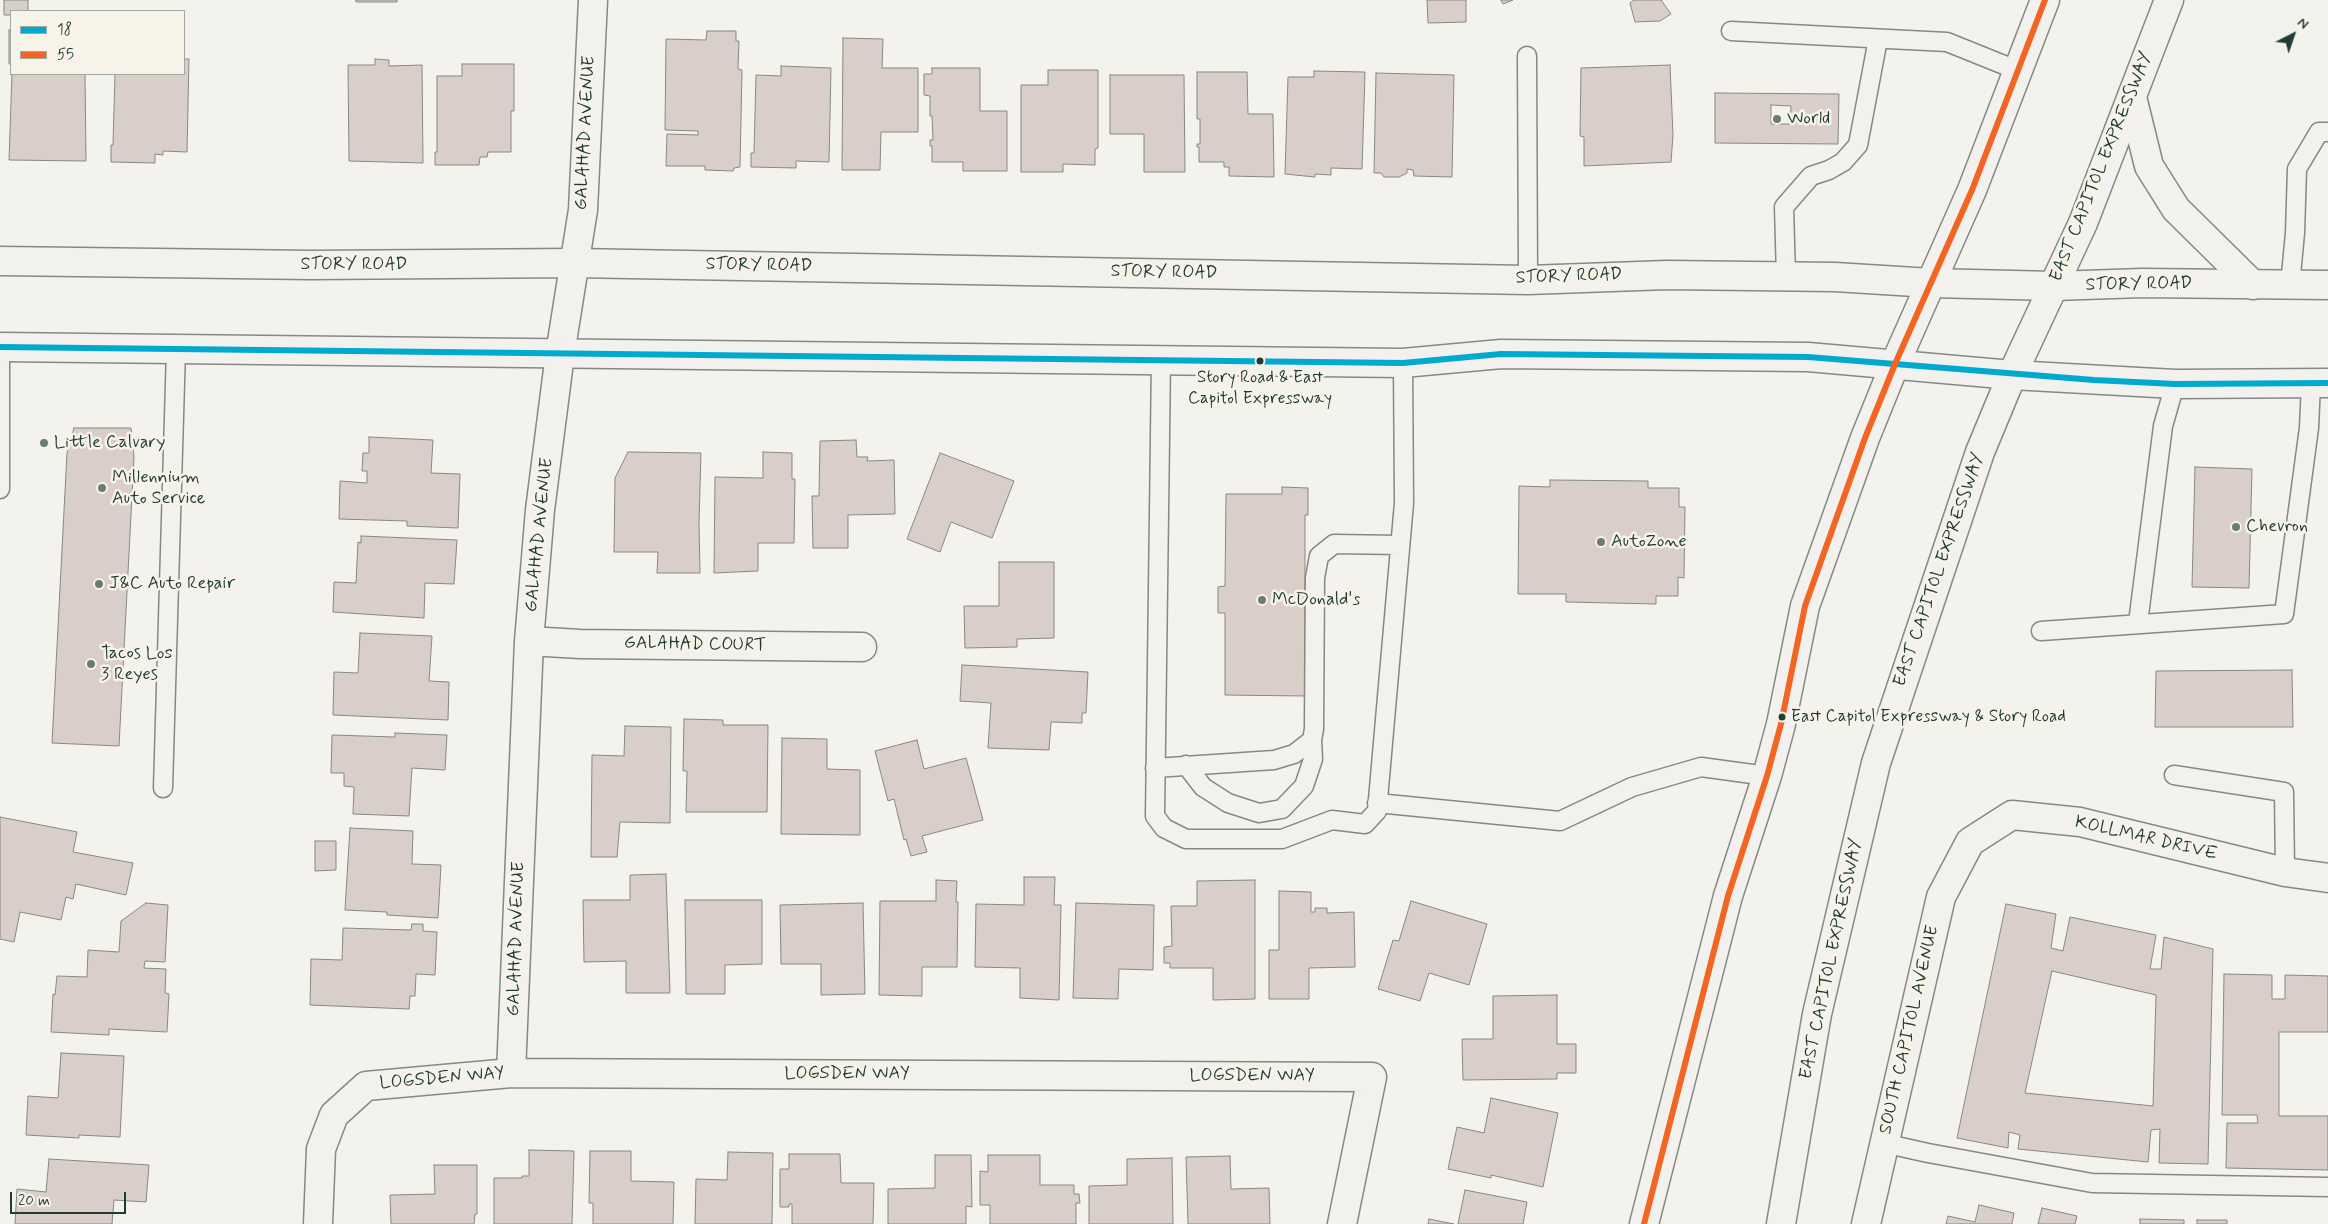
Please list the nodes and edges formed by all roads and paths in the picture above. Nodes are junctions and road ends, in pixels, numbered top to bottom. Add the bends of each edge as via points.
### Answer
1 (593, 0) edge
2 (2045, 0) edge
3 (2169, 0) edge
4 (1731, 31) dead end
5 (1878, 38) junction
6 (1527, 56) dead end
7 (2019, 71) junction
8 (2132, 97) junction
9 (2328, 132) edge
10 (0, 261) edge
11 (574, 263) junction
12 (1786, 277) junction
13 (1528, 280) junction
14 (1931, 283) junction
15 (2253, 285) junction
16 (2290, 285) junction
17 (2328, 285) edge
18 (2054, 286) junction
19 (0, 347) edge
20 (176, 349) junction
21 (560, 354) junction
22 (1161, 360) junction
23 (1403, 363) junction
24 (1895, 364) junction
25 (2012, 375) junction
26 (2320, 383) edge
27 (2175, 384) junction
28 (0, 489) edge
29 (1400, 545) junction
30 (2138, 623) junction
31 (2041, 631) dead end
32 (529, 642) junction
33 (862, 647) dead end
34 (1312, 740) junction
35 (1186, 765) junction
36 (1155, 768) junction
37 (2174, 775) dead end
38 (1767, 776) junction
39 (163, 788) dead end
40 (1377, 803) junction
41 (1970, 842) joint
42 (2285, 872) junction
43 (2328, 878) edge
44 (511, 1073) junction
45 (1883, 1143) junction
46 (2328, 1187) edge
47 (318, 1224) edge
48 (1342, 1224) edge
49 (1644, 1224) edge
50 (1781, 1224) edge
51 (1866, 1224) edge

1 - 11 main road, GALAHAD AVENUE via 583,210
2 - 7 main road
3 - 8 main road, EAST CAPITOL EXPRESSWAY
4 - 5 lane
5 - 7 lane via 1948,42
5 - 12 lane via 1858,145 1843,162 1811,176 1784,207
6 - 13 lane
7 - 14 main road
8 - 15 main road via 2148,166 2176,209
8 - 18 main road, EAST CAPITOL EXPRESSWAY via 2084,223
9 - 16 lane via 2319,132 2297,169
10 - 11 main road, STORY ROAD via 310,265
11 - 13 main road, STORY ROAD
11 - 21 main road, GALAHAD AVENUE
12 - 13 main road, STORY ROAD via 1652,275
12 - 14 main road, STORY ROAD
14 - 18 main road, STORY ROAD
14 - 24 main road
15 - 16 main road, STORY ROAD
15 - 18 main road, STORY ROAD via 2142,283
16 - 17 main road, STORY ROAD
18 - 25 main road, EAST CAPITOL EXPRESSWAY
19 - 20 main road
19 - 28 lane
20 - 21 main road
20 - 39 lane
21 - 22 main road
21 - 32 main road, GALAHAD AVENUE via 540,510
22 - 23 main road
22 - 36 lane
23 - 24 main road via 1501,354 1808,357
23 - 29 lane via 1404,503
24 - 25 main road
24 - 38 main road via 1805,606
25 - 27 main road
25 - 50 main road, EAST CAPITOL EXPRESSWAY via 1980,452 1876,762 1817,1014
26 - 27 main road
26 - 30 lane via 2309,428 2284,614
27 - 30 lane via 2163,426
29 - 34 lane via 1334,544 1319,556 1315,578
29 - 40 lane
30 - 31 lane
32 - 33 main road, GALAHAD COURT
32 - 44 main road, GALAHAD AVENUE
34 - 35 lane via 1294,754 1274,760
34 - 35 lane via 1313,760 1304,786 1282,809 1259,813 1228,803 1203,787
35 - 36 lane
36 - 40 lane via 1155,816 1164,828 1186,840 1282,839 1332,820 1365,824 1376,811
37 - 42 lane via 2284,792
38 - 40 lane via 1701,767 1632,787 1560,820
38 - 49 main road via 1728,896
41 - 42 main road, KOLLMAR DRIVE via 2012,815 2080,822
41 - 45 main road, SOUTH CAPITOL AVENUE via 1941,897
42 - 43 main road, KOLLMAR DRIVE
44 - 47 main road, LOGSDEN WAY via 366,1086 334,1115 321,1149
44 - 48 main road, LOGSDEN WAY via 1372,1077
45 - 46 lane via 2092,1183
45 - 51 main road, SOUTH CAPITOL AVENUE

